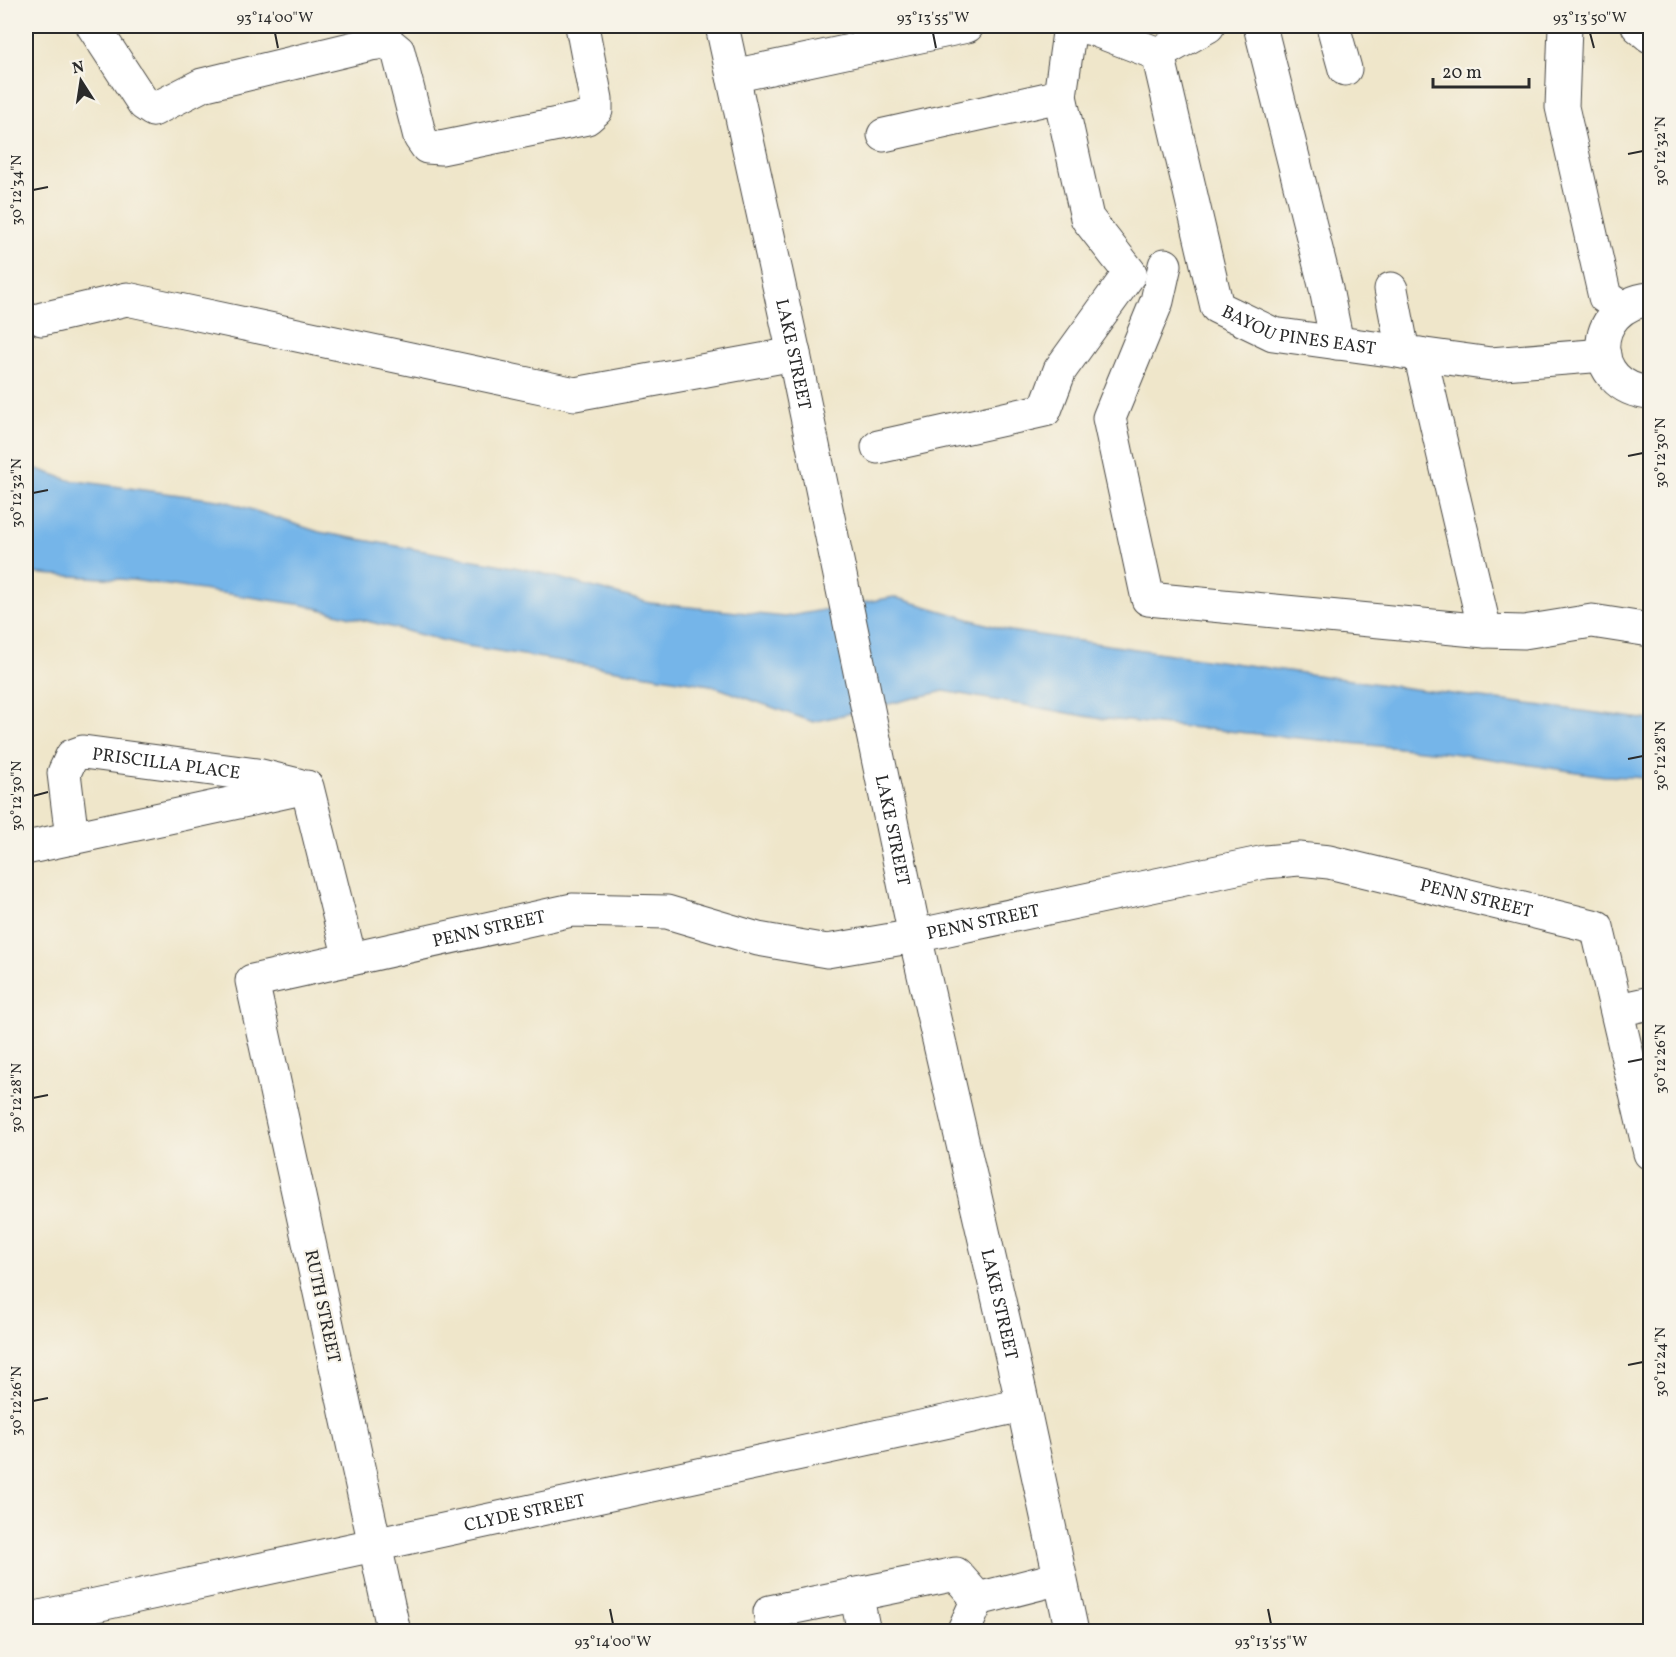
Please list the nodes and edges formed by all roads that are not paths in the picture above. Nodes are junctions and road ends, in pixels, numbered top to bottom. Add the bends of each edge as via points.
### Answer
1 (93, 26) edge
2 (582, 26) edge
3 (722, 26) edge
4 (967, 26) edge
5 (1070, 26) edge
6 (1077, 26) edge
7 (1208, 26) edge
8 (1260, 26) edge
9 (1334, 26) edge
10 (1565, 26) edge
11 (369, 35) edge
12 (873, 35) edge
13 (1158, 54) junction
14 (1345, 69) dead end
15 (733, 76) junction
16 (1060, 96) junction
17 (884, 135) dead end
18 (1205, 256) junction
19 (1165, 265) junction
20 (1130, 273) junction
21 (1391, 289) dead end
22 (1636, 304) edge
23 (42, 319) dead end
24 (1337, 343) junction
25 (1412, 353) junction
26 (794, 354) junction
27 (1604, 354) junction
28 (1650, 393) edge
29 (878, 447) dead end
30 (1650, 630) edge
31 (1485, 631) junction
32 (306, 787) junction
33 (72, 838) junction
34 (26, 848) edge
35 (915, 936) junction
36 (350, 959) junction
37 (252, 981) joint
38 (1650, 1003) edge
39 (1618, 1010) junction
40 (1650, 1154) edge
41 (1023, 1405) junction
42 (375, 1546) junction
43 (1060, 1578) junction
44 (856, 1594) junction
45 (978, 1599) junction
46 (26, 1620) edge
47 (394, 1632) edge
48 (774, 1632) edge
49 (864, 1632) edge
50 (963, 1632) edge
51 (1072, 1632) edge

1 - 11 street via 144,104 153,110 202,85
2 - 11 street via 596,110 586,118 441,148 427,147 420,137 398,51
3 - 15 street, LAKE STREET
4 - 12 street
5 - 16 street
6 - 13 street
7 - 13 street
8 - 24 street
9 - 14 street
10 - 22 street via 1562,106 1605,297
12 - 15 street
13 - 18 street, BAYOU PINES EAST
15 - 26 street, LAKE STREET
16 - 17 street
16 - 20 street via 1087,218
18 - 19 street
18 - 24 street, BAYOU PINES EAST via 1217,307 1273,334
19 - 20 street
19 - 31 street via 1157,301 1109,418 1148,599
20 - 29 street via 1060,370 1045,410
21 - 25 street
22 - 27 street via 1611,320 1604,334
23 - 26 street via 126,299 575,394
24 - 25 street, BAYOU PINES EAST
25 - 27 street, BAYOU PINES EAST via 1491,364
25 - 31 street
26 - 35 street, LAKE STREET
27 - 28 street via 1612,376 1637,392
30 - 31 street via 1592,621 1524,632
32 - 33 street, PRISCILLA PLACE
32 - 33 street, PRISCILLA PLACE via 257,776 83,752 72,756 64,773
32 - 36 street
33 - 34 street, PRISCILLA PLACE
35 - 36 street, PENN STREET via 827,951 758,939 667,912 572,910
35 - 39 street, PENN STREET via 1265,861 1329,862 1598,927
35 - 41 street, LAKE STREET
36 - 37 street, PENN STREET
37 - 42 street, RUTH STREET
38 - 39 street
39 - 40 street
41 - 42 street, CLYDE STREET
41 - 43 street, LAKE STREET
42 - 46 street, CLYDE STREET
42 - 47 street, RUTH STREET
43 - 45 street
43 - 51 street, LAKE STREET
44 - 45 street via 956,1574
44 - 48 street via 770,1612
44 - 49 street
45 - 50 street

